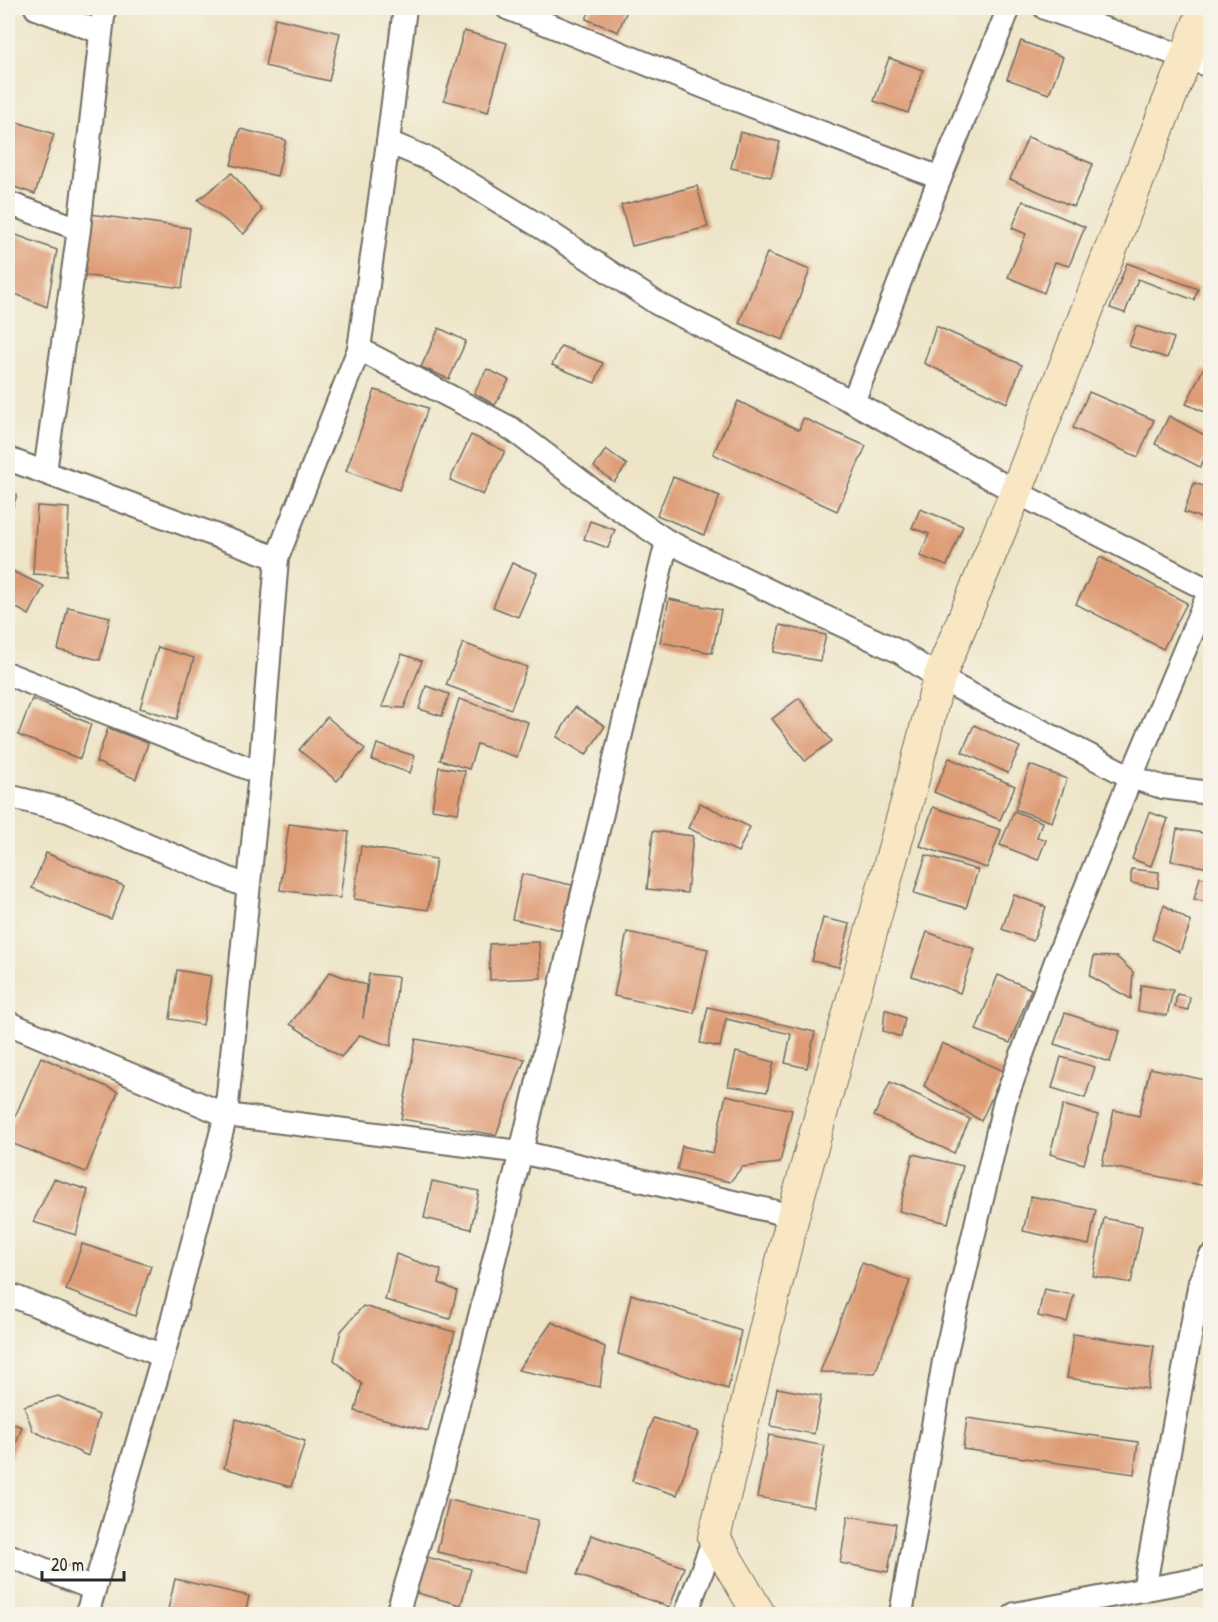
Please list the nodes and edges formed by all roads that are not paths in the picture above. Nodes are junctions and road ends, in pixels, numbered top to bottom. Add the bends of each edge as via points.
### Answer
1 (36, 8) edge
2 (104, 8) edge
3 (405, 8) edge
4 (507, 8) edge
5 (1009, 8) edge
6 (1045, 8) edge
7 (1204, 8) edge
8 (100, 32) junction
9 (1198, 62) edge
10 (388, 142) junction
11 (940, 178) junction
12 (8, 203) edge
13 (79, 229) junction
14 (359, 349) junction
15 (854, 402) junction
16 (8, 459) edge
17 (45, 472) junction
18 (1016, 492) junction
19 (667, 541) junction
20 (277, 558) junction
21 (1210, 591) edge
22 (8, 674) edge
23 (939, 678) junction
24 (260, 773) junction
25 (1131, 777) junction
26 (1210, 794) edge
27 (8, 795) edge
28 (248, 887) junction
29 (8, 1023) edge
30 (226, 1115) junction
31 (521, 1152) junction
32 (793, 1216) junction
33 (1210, 1257) edge
34 (1205, 1281) edge
35 (8, 1294) edge
36 (163, 1356) junction
37 (714, 1538) junction
38 (8, 1555) edge
39 (1210, 1577) edge
40 (94, 1589) junction
41 (1144, 1590) junction
42 (87, 1614) edge
43 (397, 1614) edge
44 (686, 1614) edge
45 (759, 1614) edge
46 (901, 1614) edge
47 (1015, 1614) edge

1 - 8 street
2 - 8 street
3 - 10 street
4 - 11 street
5 - 11 street
6 - 9 street
7 - 9 street
8 - 13 street
9 - 18 street
10 - 14 street
10 - 15 street via 431,160 658,304
11 - 15 street
12 - 13 street
13 - 17 street
14 - 19 street via 512,429
14 - 20 street
15 - 18 street
16 - 17 street
17 - 20 street
18 - 21 street
18 - 23 street
19 - 23 street via 900,652
19 - 31 street
20 - 24 street
21 - 25 street
22 - 24 street
23 - 25 street
23 - 32 street
24 - 28 street
25 - 26 street via 1162,787
25 - 46 street via 1056,961 1005,1101 944,1361
27 - 28 street via 68,812
28 - 30 street
29 - 30 street
30 - 31 street
30 - 36 street
31 - 32 street
31 - 43 street via 441,1472
32 - 37 street
33 - 34 street
34 - 41 street
35 - 36 street
36 - 40 street
37 - 44 street
37 - 45 street
38 - 40 street
39 - 41 street
40 - 42 street
41 - 47 street

